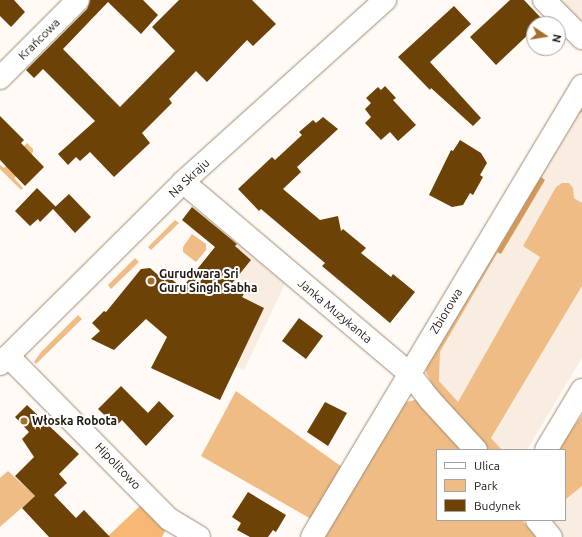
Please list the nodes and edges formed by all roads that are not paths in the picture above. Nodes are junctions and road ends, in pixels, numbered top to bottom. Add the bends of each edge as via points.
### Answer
1 (78, 0) edge
2 (385, 0) edge
3 (544, 0) edge
4 (582, 38) edge
5 (0, 78) edge
6 (582, 86) edge
7 (183, 182) junction
8 (4, 360) edge
9 (409, 373) junction
10 (582, 390) edge
11 (475, 449) edge
12 (547, 449) edge
13 (538, 521) edge
14 (199, 537) edge
15 (312, 537) edge
16 (551, 537) edge

1 - 5 street, Krańcowa
2 - 7 street, Na Skraju
3 - 4 street
6 - 9 street, Zbiorowa
7 - 8 street, Na Skraju
7 - 9 street, Janka Muzykanta
8 - 14 street, Hipolitowo via 169,519
9 - 11 street, Janka Muzykanta
9 - 15 street, Zbiorowa
10 - 12 street
13 - 16 street

